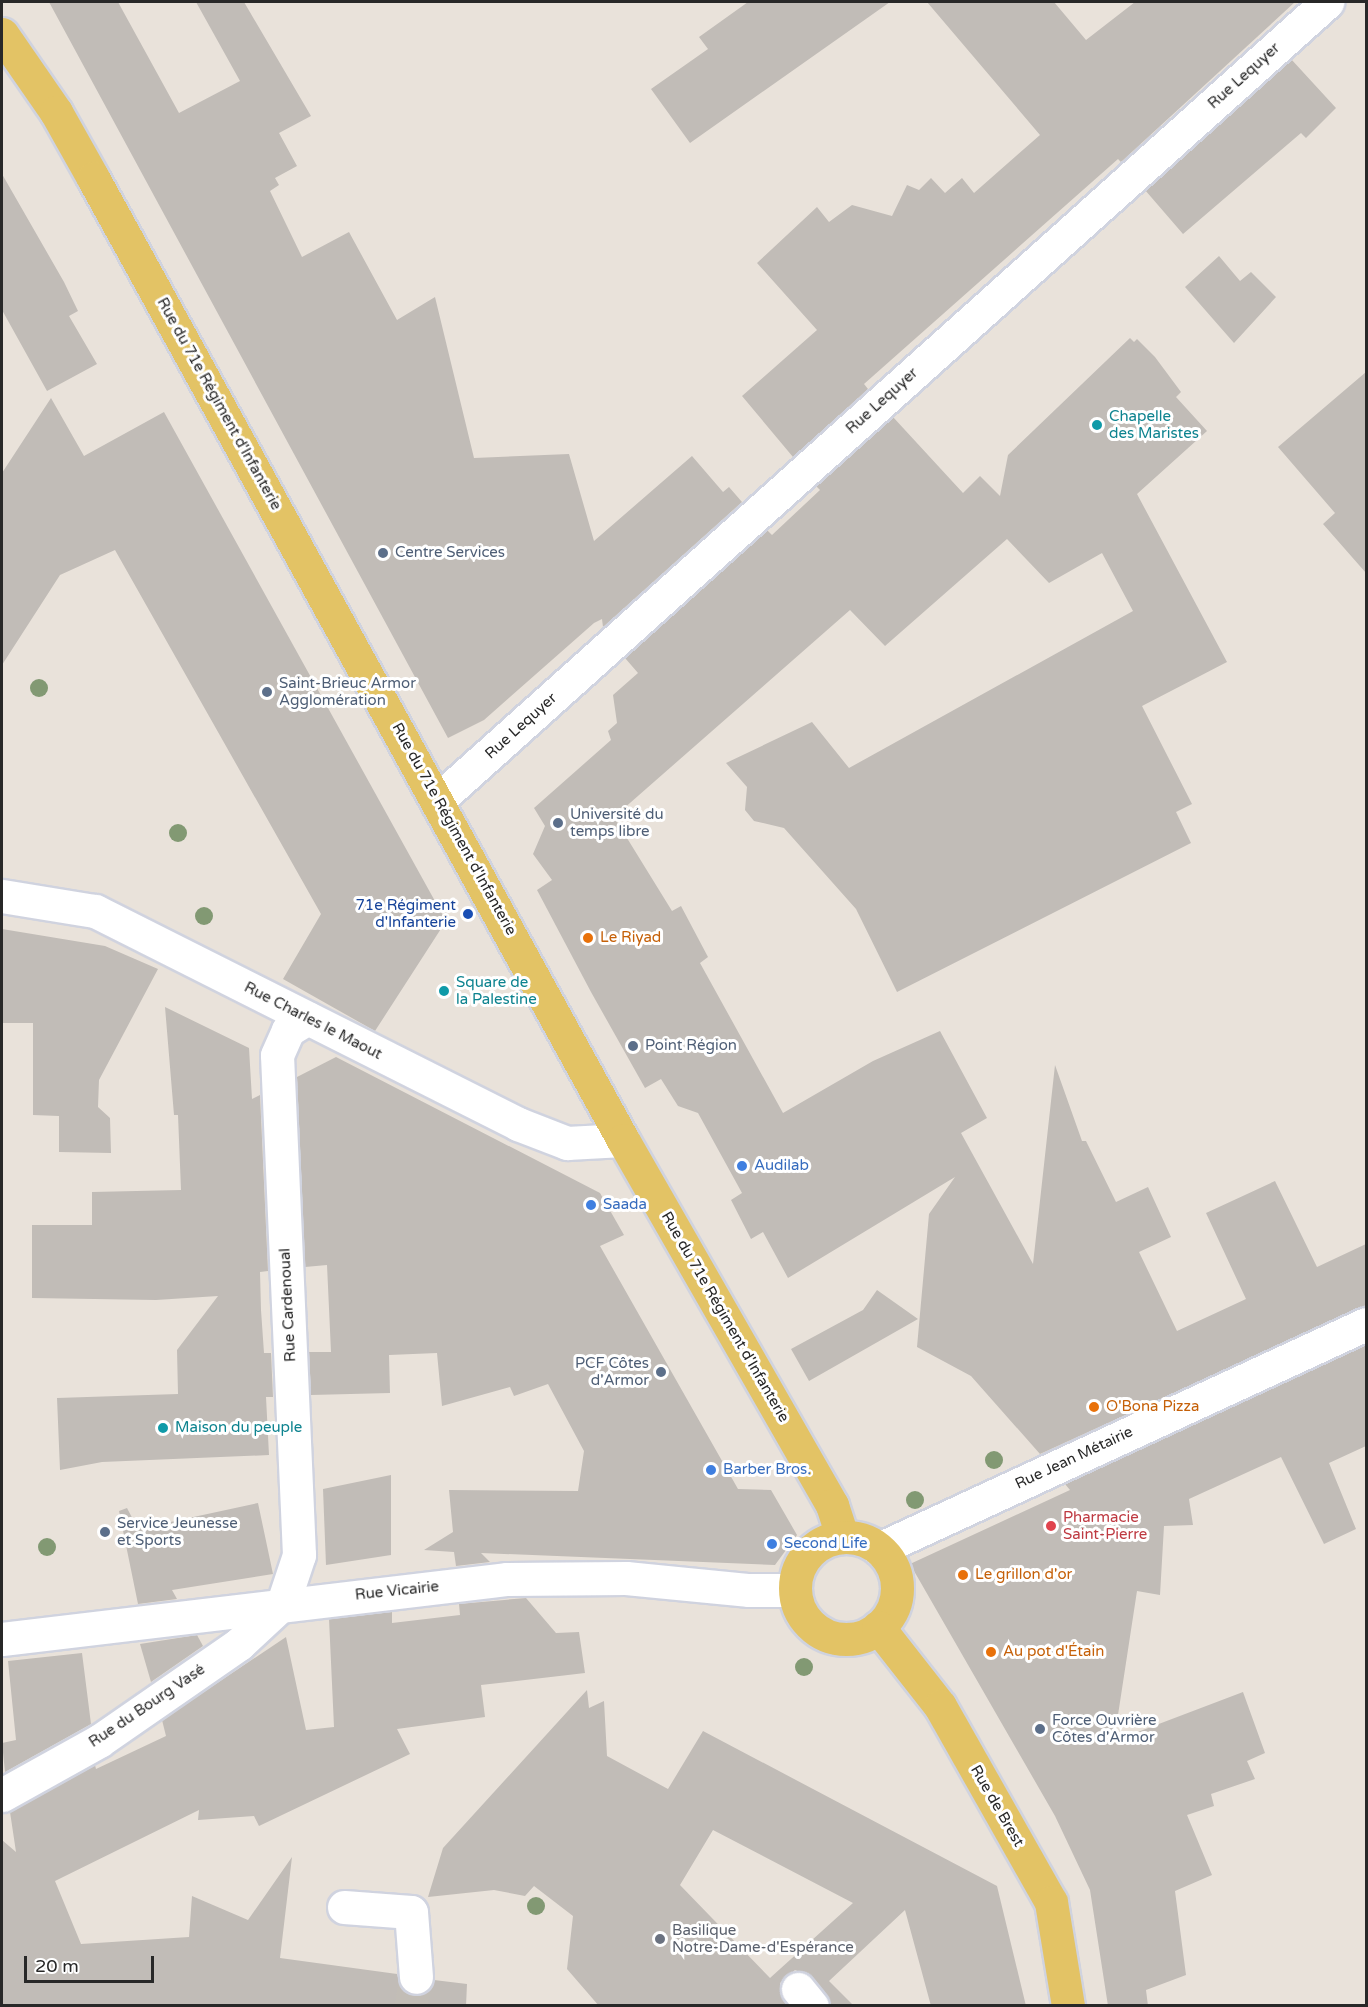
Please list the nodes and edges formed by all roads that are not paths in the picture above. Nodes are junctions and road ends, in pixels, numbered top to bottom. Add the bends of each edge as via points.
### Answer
1 (1327, 2) edge
2 (2, 34) edge
3 (438, 800) junction
4 (2, 897) edge
5 (319, 1015) junction
6 (623, 1140) junction
7 (1366, 1324) edge
8 (842, 1536) junction
9 (879, 1549) junction
10 (795, 1590) junction
11 (283, 1603) junction
12 (878, 1627) junction
13 (2, 1639) edge
14 (2, 1796) edge
15 (344, 1906) dead end
16 (416, 1977) tunnel mouth
17 (1068, 2006) edge

1 - 3 street, Rue Lequyer
2 - 3 main road, Rue du 71e Régiment d'Infanterie via 56,112
3 - 6 main road, Rue du 71e Régiment d'Infanterie
4 - 5 street, Rue Charles le Maout via 94,911 243,973
5 - 6 street, Rue Charles le Maout via 518,1124 567,1143
5 - 11 street, Rue Cardenoual via 288,1030 277,1054 299,1555
6 - 8 main road, Rue du 71e Régiment d'Infanterie via 832,1504
7 - 9 street, Rue Jean Métairie
8 - 9 main road via 868,1541
8 - 10 main road via 826,1540 802,1560
9 - 12 main road via 896,1579 896,1597 890,1613
10 - 11 street, Rue Vicairie via 749,1590 626,1578 507,1579
10 - 12 main road via 806,1620 826,1634 849,1638
11 - 13 street, Rue Vicairie
11 - 14 street, Rue du Bourg Vasé via 239,1644 117,1728
12 - 17 main road, Rue de Brest via 940,1706 1051,1902
15 - 16 street via 411,1912

